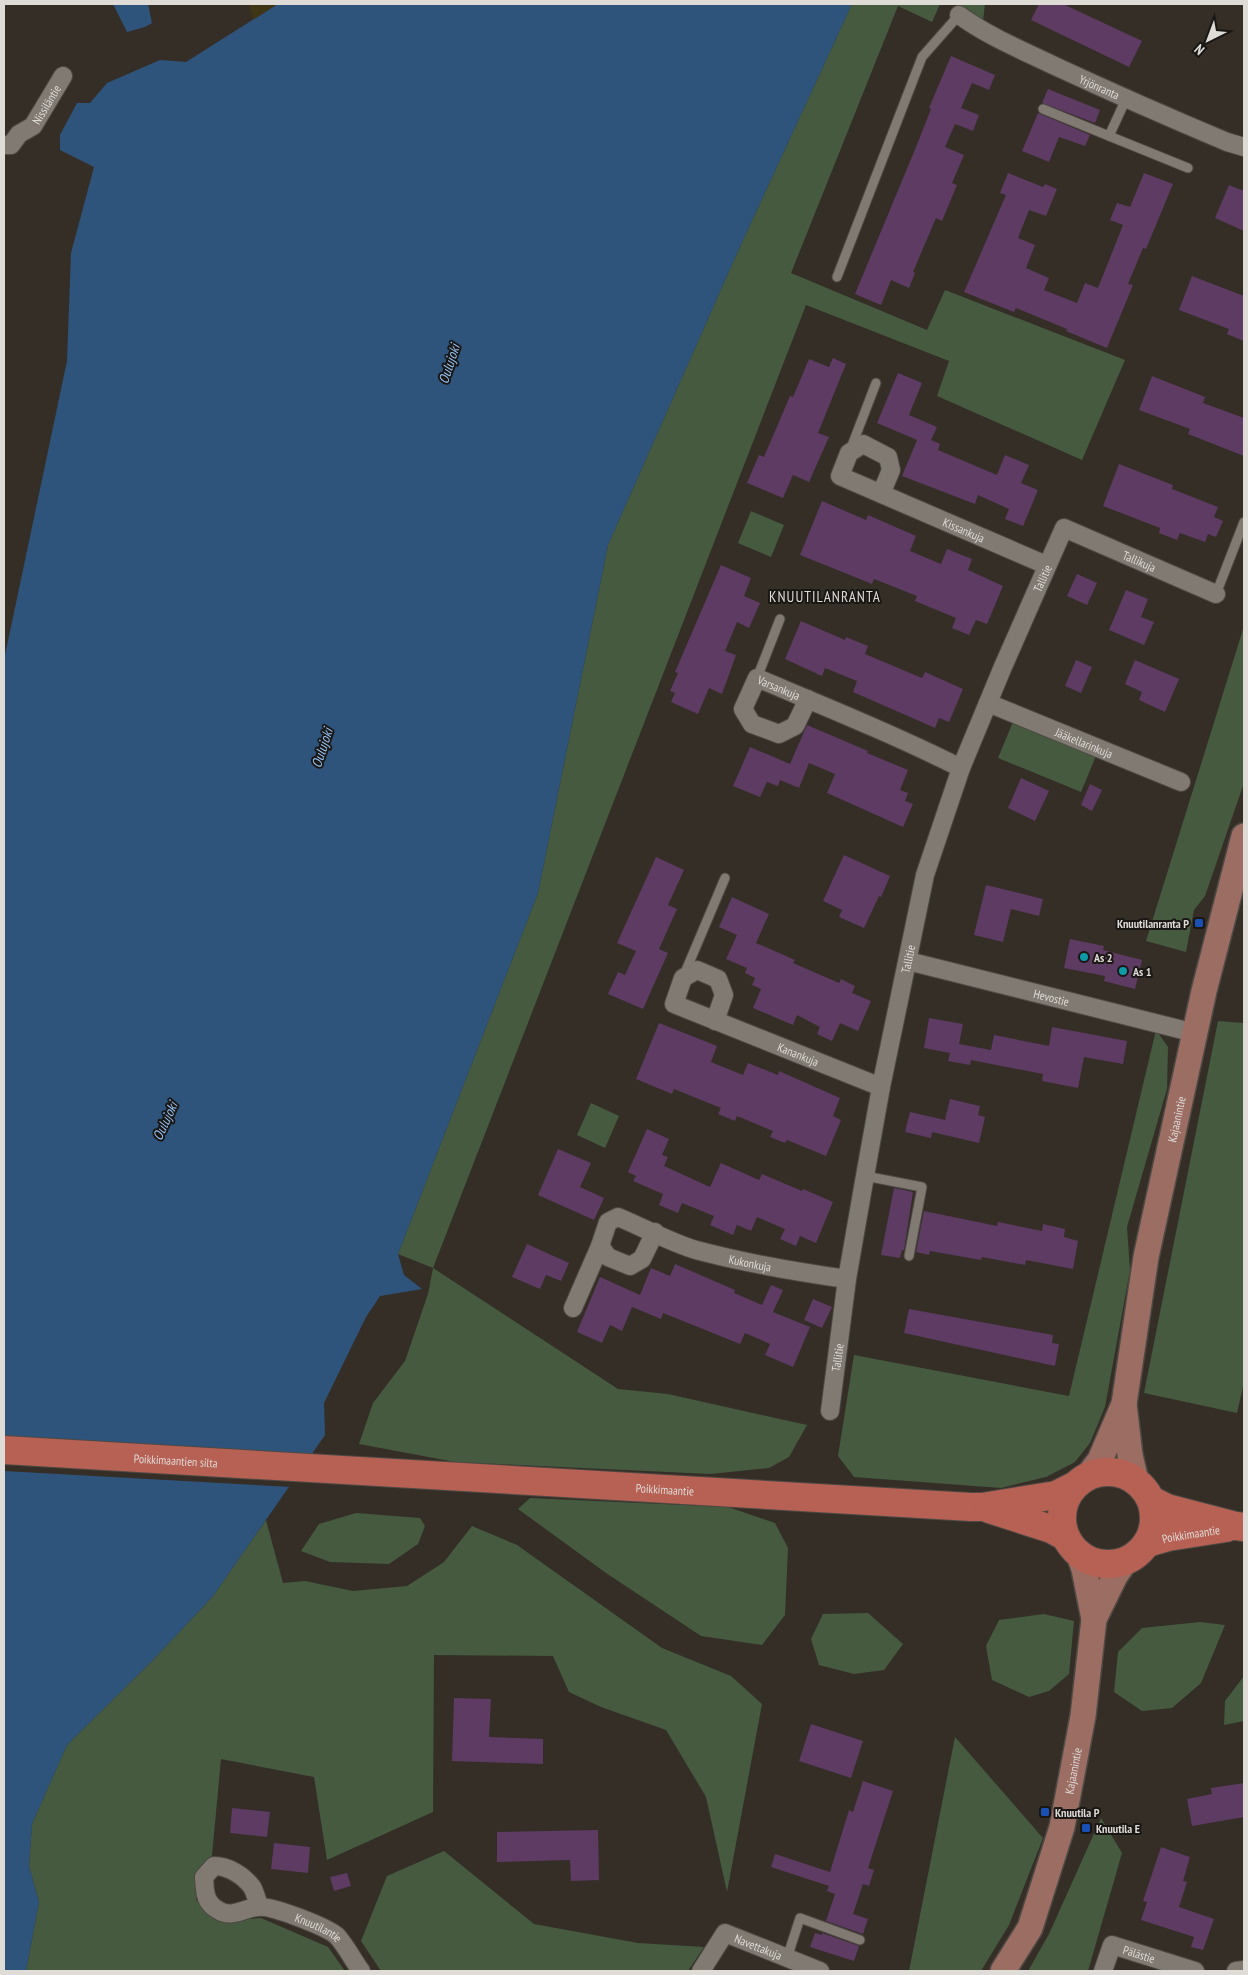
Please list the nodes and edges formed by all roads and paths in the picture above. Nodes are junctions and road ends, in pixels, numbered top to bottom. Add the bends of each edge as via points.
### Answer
1 (959, 15) joint
2 (63, 76) dead end
3 (1126, 99) junction
4 (1043, 109) dead end
5 (1109, 136) junction
6 (4, 145) edge
7 (1244, 147) edge
8 (1188, 168) dead end
9 (837, 277) dead end
10 (876, 383) dead end
11 (849, 453) junction
12 (881, 494) junction
13 (1244, 522) edge
14 (1064, 528) joint
15 (1046, 566) junction
16 (1216, 594) joint
17 (780, 619) dead end
18 (757, 678) junction
19 (808, 700) junction
20 (988, 703) junction
21 (961, 768) junction
22 (1181, 782) dead end
23 (1244, 836) edge
24 (725, 878) dead end
25 (908, 961) junction
26 (684, 978) junction
27 (716, 1021) junction
28 (1195, 1034) junction
29 (881, 1087) junction
30 (865, 1176) junction
31 (655, 1232) junction
32 (600, 1246) junction
33 (909, 1256) dead end
34 (847, 1279) junction
35 (572, 1308) dead end
36 (1124, 1404) junction
37 (830, 1411) dead end
38 (4, 1450) edge
39 (348, 1471) joint
40 (1080, 1482) junction
41 (1144, 1491) junction
42 (982, 1507) junction
43 (1240, 1526) edge
44 (1147, 1543) junction
45 (1072, 1545) junction
46 (1126, 1560) junction
47 (1094, 1619) junction
48 (259, 1906) dead end
49 (860, 1940) dead end
50 (788, 1958) junction
51 (1244, 1970) edge
52 (361, 1971) edge
53 (701, 1971) edge
54 (820, 1971) edge
55 (1003, 1971) edge
56 (1103, 1971) edge
57 (1195, 1971) edge
58 (1236, 1971) edge

1 - 3 street, Yrjönranta via 1007,44
1 - 9 lane via 922,57
2 - 6 street, Nissiläntie via 33,126 19,134 11,145
3 - 5 lane
3 - 7 street, Yrjönranta
4 - 5 lane
5 - 8 lane
10 - 11 lane
11 - 12 street, Kissankuja via 840,476
11 - 12 street via 863,444 888,457 891,470
12 - 15 street, Kissankuja
13 - 16 lane
14 - 15 street, Tallitie
14 - 16 street, Tallikuja
15 - 20 street, Tallitie
17 - 18 lane
18 - 19 street, Varsankuja
18 - 19 street, Varsankuja via 743,709 752,724 779,734 795,726
19 - 21 street, Varsankuja via 920,747
20 - 21 street, Tallitie
20 - 22 street, Jääkellarinkuja
21 - 25 street, Tallitie via 924,875
23 - 28 main road, Kajaanintie
24 - 26 lane
25 - 28 street, Hevostie
25 - 29 street, Tallitie
26 - 27 street, Kanankuja via 674,1004
26 - 27 street via 697,970 718,979 724,995
27 - 29 street, Kanankuja
28 - 36 main road, Kajaanintie via 1146,1257
29 - 30 street, Tallitie
30 - 33 lane via 922,1187
30 - 34 street, Tallitie
31 - 32 street, Kukonkuja via 618,1217 608,1222
31 - 32 street via 642,1259 630,1266 608,1257
31 - 34 street, Kukonkuja via 694,1249 805,1274
32 - 35 street, Kukonkuja
34 - 37 street, Tallitie
36 - 40 main road, Kajaanintie via 1100,1460
36 - 41 main road, Kajaanintie via 1130,1455
38 - 39 main road, Poikkimaantien silta
39 - 42 main road, Poikkimaantie
40 - 41 main road via 1095,1474 1112,1472
40 - 42 main road, Poikkimaantie via 1056,1495
40 - 45 main road via 1063,1510 1063,1529
41 - 43 main road, Poikkimaantie via 1167,1508
41 - 44 main road via 1154,1515
42 - 45 main road, Poikkimaantie via 1051,1529
43 - 44 main road, Poikkimaantie
44 - 46 main road
45 - 46 main road via 1092,1561 1109,1564
45 - 47 main road, Kajaanintie via 1084,1569
46 - 47 main road, Kajaanintie
47 - 55 main road, Kajaanintie via 1083,1716 1062,1828 1030,1928
48 - 52 street, Knuutilantie via 303,1918 336,1936
49 - 50 lane via 800,1918
50 - 53 street, Navettakuja via 725,1933
50 - 54 street, Navettakuja
51 - 58 street
56 - 57 street, Pälästie via 1112,1944

